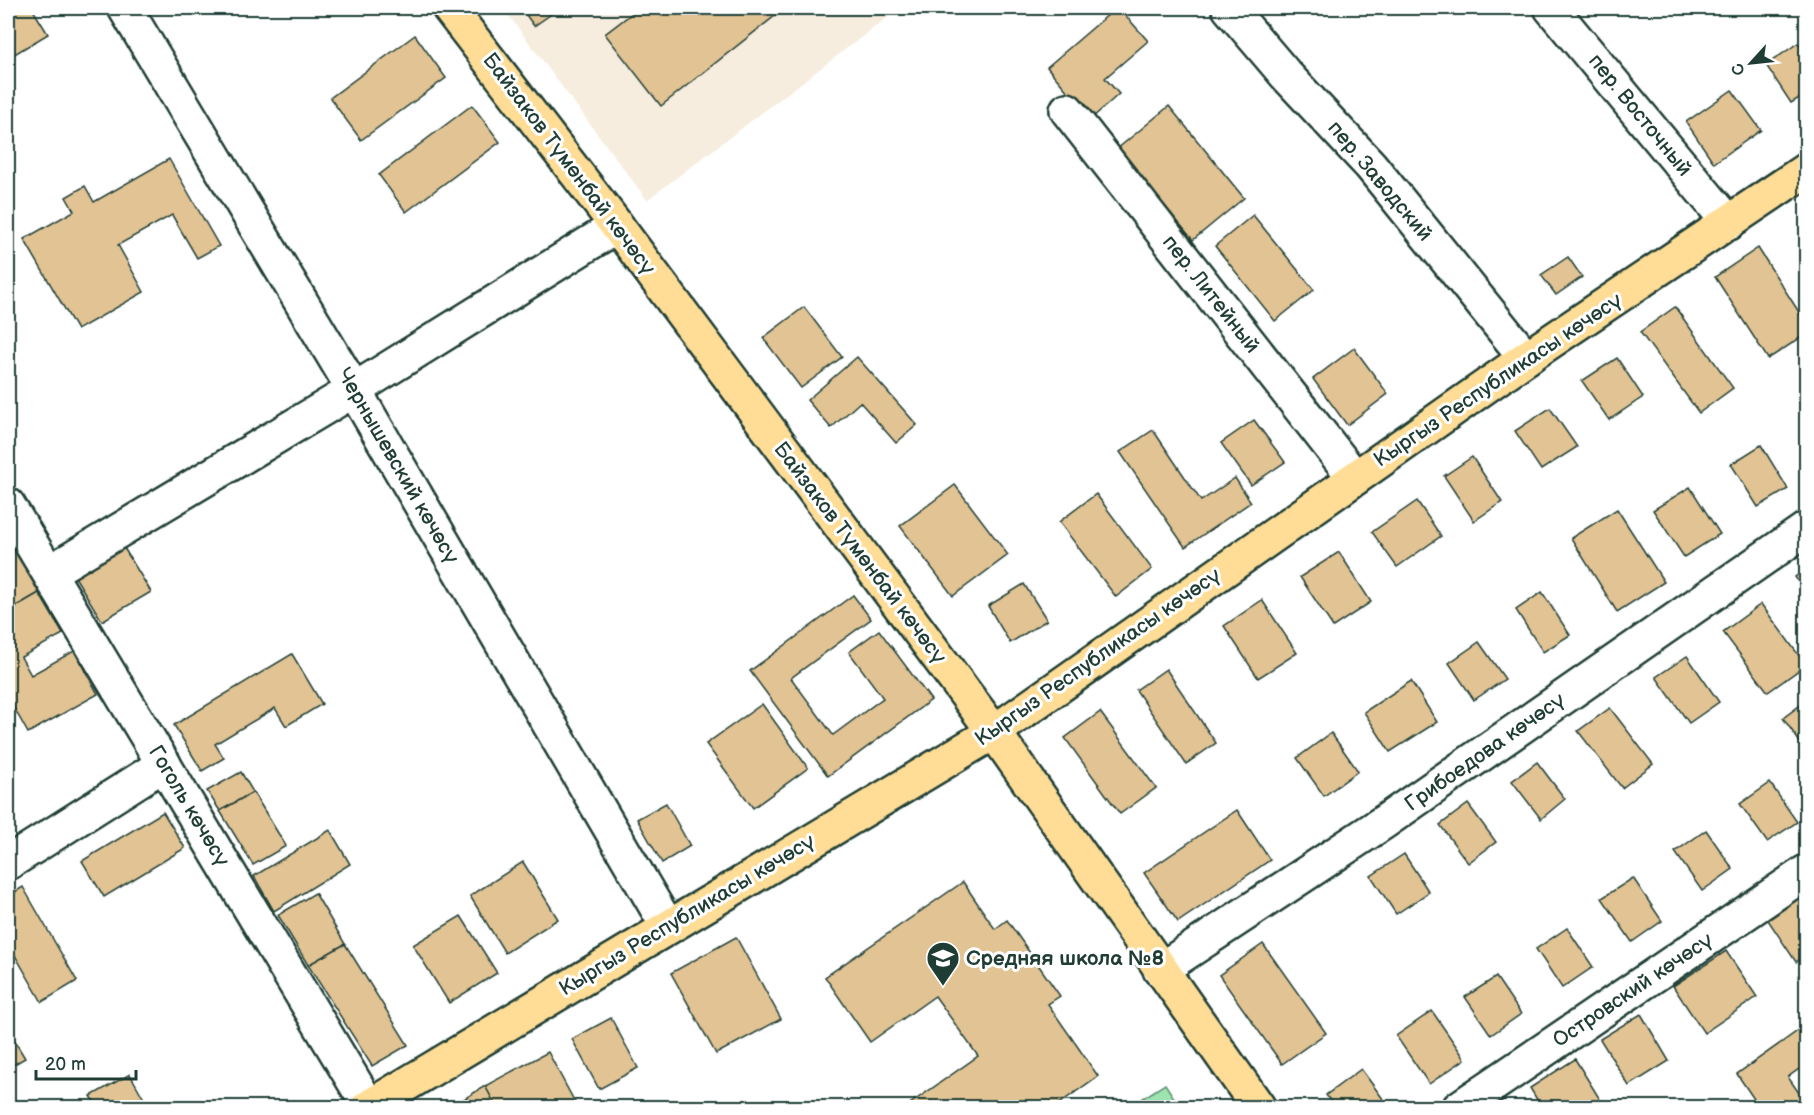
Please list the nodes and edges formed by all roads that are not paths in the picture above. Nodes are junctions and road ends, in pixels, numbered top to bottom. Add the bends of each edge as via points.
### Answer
1 (125, 8) edge
2 (449, 8) edge
3 (1229, 8) edge
4 (1559, 10) edge
5 (1067, 110) dead end
6 (1806, 170) edge
7 (1729, 224) junction
8 (616, 226) junction
9 (1526, 358) junction
10 (354, 390) junction
11 (1355, 478) junction
12 (8, 505) edge
13 (1806, 529) edge
14 (50, 572) junction
15 (994, 732) junction
16 (164, 764) junction
17 (8, 863) edge
18 (1806, 872) edge
19 (668, 927) junction
20 (1160, 970) junction
21 (369, 1107) edge
22 (1259, 1107) edge
23 (1460, 1107) edge

1 - 10 street, Чернышевский көчөсү
2 - 8 main road, Байзаков Түмөнбай көчөсү
3 - 9 street, пер. Заводский via 1371,166
4 - 7 street, пер. Восточный
5 - 11 street, пер. Литейный
6 - 7 main road, Кыргыз Республикасы көчөсү
7 - 9 main road, Кыргыз Республикасы көчөсү
8 - 10 street
8 - 15 main road, Байзаков Түмөнбай көчөсү
9 - 11 main road, Кыргыз Республикасы көчөсү
10 - 14 street
10 - 19 street, Чернышевский көчөсү
11 - 15 main road, Кыргыз Республикасы көчөсү
12 - 14 street, Гоголь көчөсү
13 - 20 street, Грибоедова көчөсү via 1384,822
14 - 16 street, Гоголь көчөсү
15 - 19 main road, Кыргыз Республикасы көчөсү
15 - 20 main road, Байзаков Түмөнбай көчөсү
16 - 17 street
16 - 21 street, Гоголь көчөсү
18 - 23 street, Островский көчөсү
19 - 21 main road, Кыргыз Республикасы көчөсү
20 - 22 main road, Байзаков Түмөнбай көчөсү

